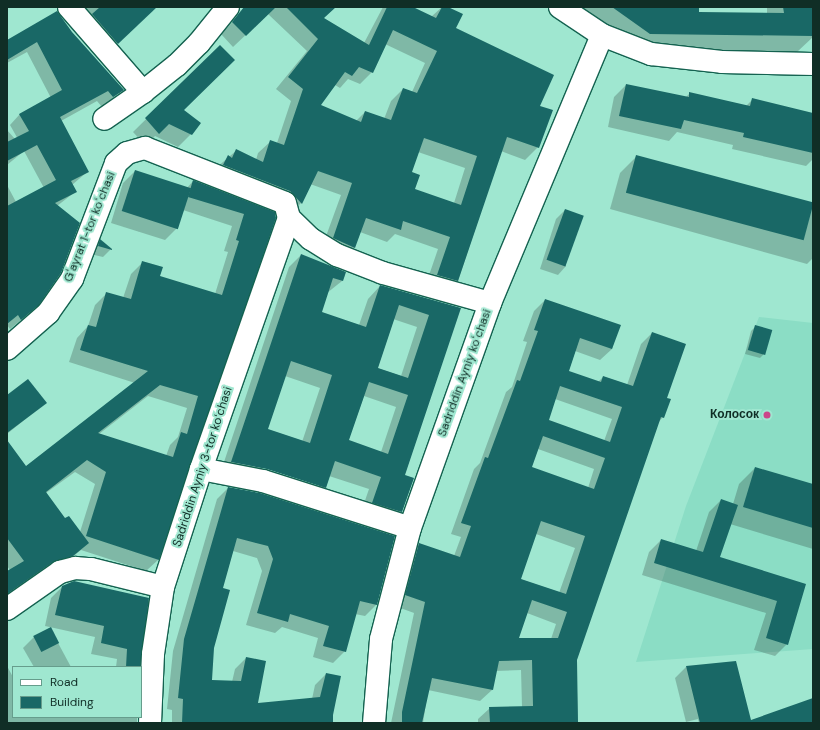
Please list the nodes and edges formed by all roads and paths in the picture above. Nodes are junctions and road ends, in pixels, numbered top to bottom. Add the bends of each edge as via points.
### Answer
1 (69, 7) edge
2 (228, 7) edge
3 (560, 7) edge
4 (602, 35) junction
5 (813, 64) edge
6 (143, 92) junction
7 (104, 119) dead end
8 (289, 218) junction
9 (490, 304) junction
10 (7, 348) edge
11 (201, 469) junction
12 (410, 528) junction
13 (163, 587) junction
14 (7, 609) edge
15 (150, 723) edge
16 (374, 723) edge

1 - 6 street
2 - 6 street via 193,49
3 - 4 street
4 - 5 street via 651,54 722,62
4 - 9 street, Sadriddin Ayniy koʻchasi
6 - 7 street
8 - 9 street via 311,239 337,255 383,273
8 - 10 street, Gʻayrat 1-tor koʻchasi via 285,203 145,148 127,153 116,163 72,279 48,313
8 - 11 street, Sadriddin Ayniy 3-tor koʻchasi
9 - 12 street, Sadriddin Ayniy koʻchasi
11 - 12 street via 263,481
11 - 13 street, Sadriddin Ayniy 3-tor koʻchasi
12 - 16 street, Sadriddin Ayniy koʻchasi via 381,639
13 - 14 street via 91,569 75,568 60,572
13 - 15 street, Sadriddin Ayniy 3-tor koʻchasi via 153,654

